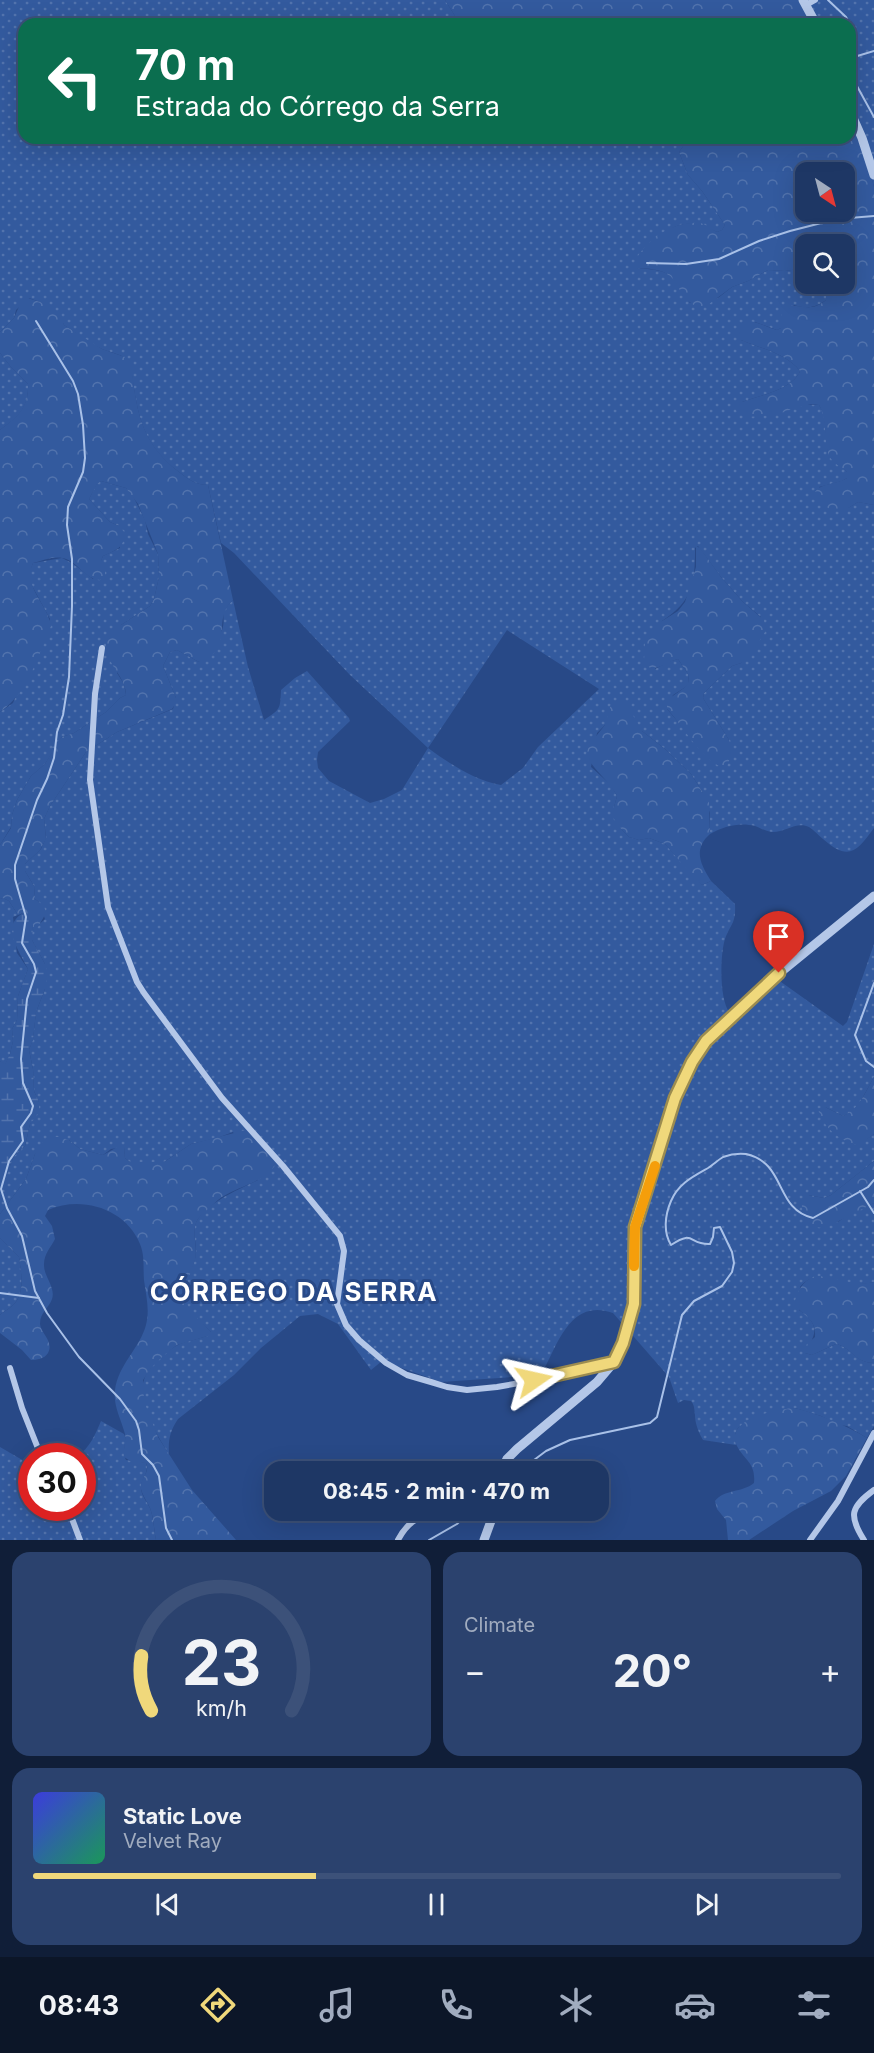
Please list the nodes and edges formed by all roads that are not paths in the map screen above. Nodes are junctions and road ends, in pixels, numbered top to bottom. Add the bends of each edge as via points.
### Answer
1 (808, 2) edge
2 (814, 18) edge
3 (856, 124) edge
4 (874, 175) edge
5 (102, 648) dead end
6 (874, 896) edge
7 (614, 1362) junction
8 (10, 1368) dead end
9 (874, 1433) edge
10 (36, 1443) edge
11 (506, 1461) edge
12 (874, 1490) edge
13 (73, 1521) edge
14 (412, 1521) edge
15 (491, 1521) edge
16 (862, 1539) edge
17 (80, 1540) edge
18 (398, 1540) edge
19 (484, 1540) edge
20 (810, 1540) edge

1 - 2 street
3 - 4 street
5 - 7 street via 90,772 108,907 144,993 222,1098 340,1236 344,1251 337,1304 346,1325 386,1363 407,1375 467,1390 553,1377
6 - 7 street via 765,986 706,1041 692,1062 675,1098 635,1227 634,1304
7 - 11 street via 597,1382
8 - 10 street
9 - 20 street via 838,1501
12 - 16 street via 856,1505 853,1518
13 - 17 street
14 - 18 street
15 - 19 street

